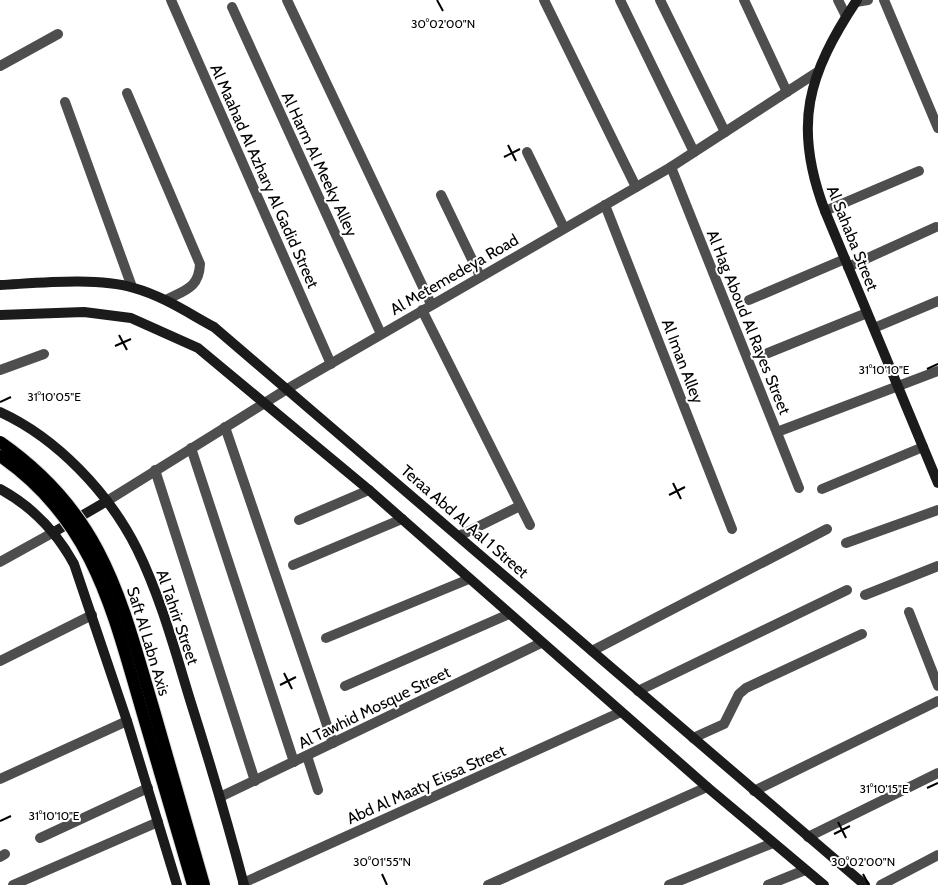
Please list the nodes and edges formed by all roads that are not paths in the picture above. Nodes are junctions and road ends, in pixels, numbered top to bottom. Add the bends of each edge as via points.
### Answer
1 (171, 0) edge
2 (287, 0) edge
3 (544, 0) edge
4 (620, 0) edge
5 (660, 0) edge
6 (744, 0) edge
7 (838, 0) edge
8 (868, 0) edge
9 (884, 0) edge
10 (856, 1) edge
11 (232, 7) dead end
12 (846, 16) junction
13 (58, 34) dead end
14 (0, 66) edge
15 (816, 73) junction
16 (786, 92) junction
17 (127, 93) dead end
18 (65, 102) dead end
19 (938, 128) edge
20 (724, 132) junction
21 (527, 152) dead end
22 (694, 152) junction
23 (671, 167) junction
24 (919, 171) dead end
25 (636, 188) junction
26 (441, 195) dead end
27 (606, 205) junction
28 (825, 211) junction
29 (936, 227) dead end
30 (564, 228) junction
31 (847, 263) junction
32 (480, 276) junction
33 (0, 285) edge
34 (132, 287) junction
35 (166, 300) junction
36 (749, 300) dead end
37 (938, 301) edge
38 (431, 304) junction
39 (422, 310) junction
40 (867, 312) junction
41 (0, 315) edge
42 (874, 328) junction
43 (381, 334) junction
44 (768, 353) dead end
45 (44, 354) dead end
46 (331, 364) junction
47 (0, 370) edge
48 (938, 371) edge
49 (898, 386) junction
50 (287, 389) junction
51 (266, 402) junction
52 (0, 412) edge
53 (225, 427) junction
54 (777, 432) junction
55 (0, 442) edge
56 (923, 447) junction
57 (191, 448) junction
58 (0, 456) edge
59 (155, 470) junction
60 (938, 483) edge
61 (0, 488) edge
62 (799, 488) dead end
63 (822, 489) dead end
64 (369, 490) junction
65 (107, 501) junction
66 (520, 506) junction
67 (938, 510) edge
68 (402, 518) junction
69 (299, 520) dead end
70 (530, 524) dead end
71 (732, 529) dead end
72 (827, 529) dead end
73 (54, 532) junction
74 (459, 536) junction
75 (846, 543) dead end
76 (0, 562) edge
77 (293, 565) dead end
78 (938, 566) edge
79 (469, 579) junction
80 (847, 590) dead end
81 (865, 595) dead end
82 (909, 612) dead end
83 (509, 614) junction
84 (92, 615) junction
85 (862, 634) dead end
86 (326, 638) dead end
87 (542, 643) junction
88 (592, 651) junction
89 (0, 661) edge
90 (345, 686) dead end
91 (938, 686) edge
92 (638, 690) junction
93 (938, 702) edge
94 (621, 712) junction
95 (127, 721) junction
96 (693, 738) junction
97 (333, 743) junction
98 (307, 756) junction
99 (294, 762) junction
100 (938, 773) edge
101 (0, 779) edge
102 (254, 781) junction
103 (707, 787) junction
104 (148, 788) junction
105 (318, 790) dead end
106 (754, 791) junction
107 (220, 796) junction
108 (158, 822) junction
109 (808, 837) junction
110 (40, 838) dead end
111 (773, 843) junction
112 (938, 855) edge
113 (806, 870) junction
114 (244, 884) edge
115 (13, 885) edge
116 (177, 885) edge
117 (193, 885) edge
118 (204, 885) edge
119 (488, 885) edge
120 (670, 885) edge
121 (768, 885) edge
122 (824, 885) edge
123 (864, 885) edge
124 (881, 885) edge

1 - 46 street, Al Maahad Al Azhary Al Gadid Street
2 - 38 street
3 - 25 street
4 - 22 street
5 - 20 street
6 - 16 street
7 - 12 street
8 - 10 street, Al Sahaba Street
9 - 19 street
10 - 12 street, Al Sahaba Street
11 - 43 street, Al Harm Al Meeky Alley
12 - 15 street, Al Sahaba Street
13 - 14 street
15 - 16 street, Al Metemedeya Road
15 - 28 street, Al Sahaba Street via 807,129 811,166
16 - 20 street, Al Metemedeya Road
17 - 35 street via 200,264 200,277 190,288
18 - 34 street
20 - 22 street, Al Metemedeya Road
21 - 30 street
22 - 23 street, Al Metemedeya Road
23 - 25 street, Al Metemedeya Road
23 - 54 street, Al Hag Aboud Al Rayes Street
24 - 28 street
25 - 27 street, Al Metemedeya Road
26 - 32 street
27 - 30 street, Al Metemedeya Road
27 - 71 street, Al Iman Alley
28 - 31 street, Al Sahaba Street
29 - 31 street
30 - 32 street, Al Metemedeya Road
31 - 36 street
31 - 40 street, Al Sahaba Street
32 - 38 street, Al Metemedeya Road
33 - 34 street, Teraa Abd Al Aal 1 Street via 94,283
34 - 35 street, Teraa Abd Al Aal 1 Street
35 - 50 street, Teraa Abd Al Aal 1 Street via 214,327
37 - 42 street
38 - 39 street, Al Metemedeya Road
39 - 43 street, Al Metemedeya Road
39 - 66 street
40 - 42 street, Al Sahaba Street
40 - 44 street
41 - 51 street via 84,312 131,318 198,348
42 - 49 street, Al Sahaba Street
43 - 46 street, Al Metemedeya Road
45 - 47 street
46 - 50 street, Al Metemedeya Road
48 - 49 street
49 - 54 street
49 - 56 street, Al Sahaba Street
50 - 51 street, Al Metemedeya Road
50 - 74 street, Teraa Abd Al Aal 1 Street
51 - 53 street, Al Metemedeya Road
51 - 64 street
52 - 65 street, Al Tahrir Street via 66,456
53 - 57 street, Al Metemedeya Road
53 - 97 street
54 - 62 street, Al Hag Aboud Al Rayes Street
55 - 118 main road, Saft Al Labn Axis, bridge via 23,458 57,490 86,528 109,570 126,614
56 - 60 street, Al Sahaba Street
56 - 63 street
57 - 59 street, Al Metemedeya Road
57 - 99 street
58 - 117 main road, Saft Al Labn Axis, bridge via 50,499 78,536 100,577
59 - 65 street, Al Metemedeya Road
59 - 102 street
61 - 73 street via 28,506
64 - 68 street
64 - 69 street
65 - 73 street
65 - 107 street, Al Tahrir Street via 137,548 161,605
66 - 70 street
66 - 74 street
67 - 75 street
68 - 77 street
68 - 79 street
72 - 88 street
73 - 76 street
73 - 84 street via 74,564
74 - 88 street, Teraa Abd Al Aal 1 Street
78 - 81 street
79 - 83 street
79 - 86 street
80 - 92 street
82 - 91 street
83 - 87 street
83 - 90 street
84 - 89 street
84 - 95 street
85 - 96 street via 746,688 739,694 724,724
87 - 94 street
87 - 97 street, Al Tawhid Mosque Street
88 - 92 street, Teraa Abd Al Aal 1 Street
92 - 96 street, Teraa Abd Al Aal 1 Street
93 - 106 street
94 - 103 street
94 - 114 street, Abd Al Maaty Eissa Street
95 - 101 street
95 - 104 street
96 - 106 street, Teraa Abd Al Aal 1 Street
97 - 98 street, Al Tawhid Mosque Street
98 - 99 street, Al Tawhid Mosque Street
98 - 105 street
99 - 102 street, Al Tawhid Mosque Street
100 - 109 street
102 - 107 street, Al Tawhid Mosque Street
103 - 111 street
103 - 119 street
104 - 108 street
104 - 110 street
106 - 109 street, Teraa Abd Al Aal 1 Street
107 - 114 street, Al Tahrir Street
108 - 115 street
108 - 116 street
109 - 123 street, Teraa Abd Al Aal 1 Street
111 - 113 street
111 - 120 street
112 - 124 street
113 - 121 street
113 - 122 street

